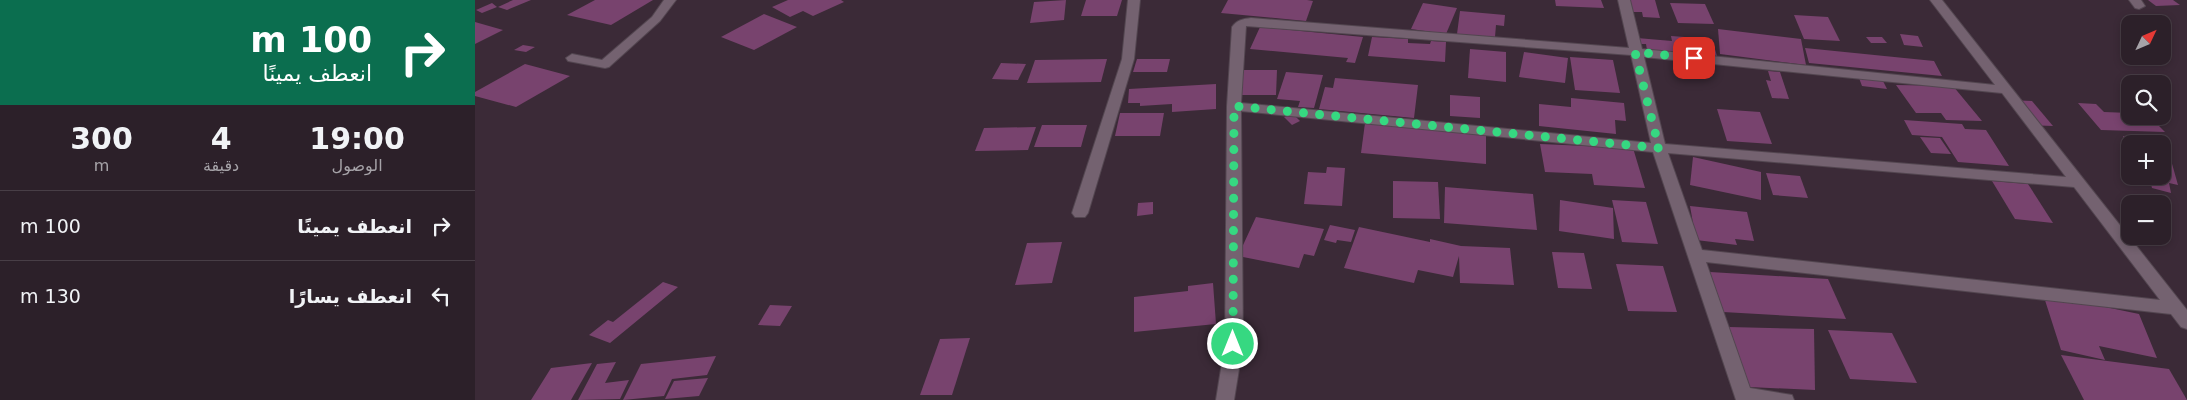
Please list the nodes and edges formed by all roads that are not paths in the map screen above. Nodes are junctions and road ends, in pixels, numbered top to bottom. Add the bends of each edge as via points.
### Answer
1 (670, 0) edge
2 (1134, 0) edge
3 (1624, 0) edge
4 (1936, 0) edge
5 (1635, 52) junction
6 (572, 58) dead end
7 (2007, 90) junction
8 (1234, 106) junction
9 (1659, 148) junction
10 (2080, 183) junction
11 (1080, 213) dead end
12 (1697, 255) junction
13 (2176, 308) junction
14 (2187, 322) edge
15 (1744, 398) edge
16 (1225, 400) edge
17 (1785, 400) edge

1 - 6 street via 656,20 605,64
2 - 11 street via 1128,59
3 - 5 street
4 - 7 street
5 - 7 street
5 - 8 street via 1242,23 1238,27
5 - 9 street
7 - 10 street
8 - 9 street
8 - 16 street via 1233,344
9 - 10 street
9 - 12 street
10 - 13 street
12 - 13 street
12 - 15 street
13 - 14 street
15 - 17 street

